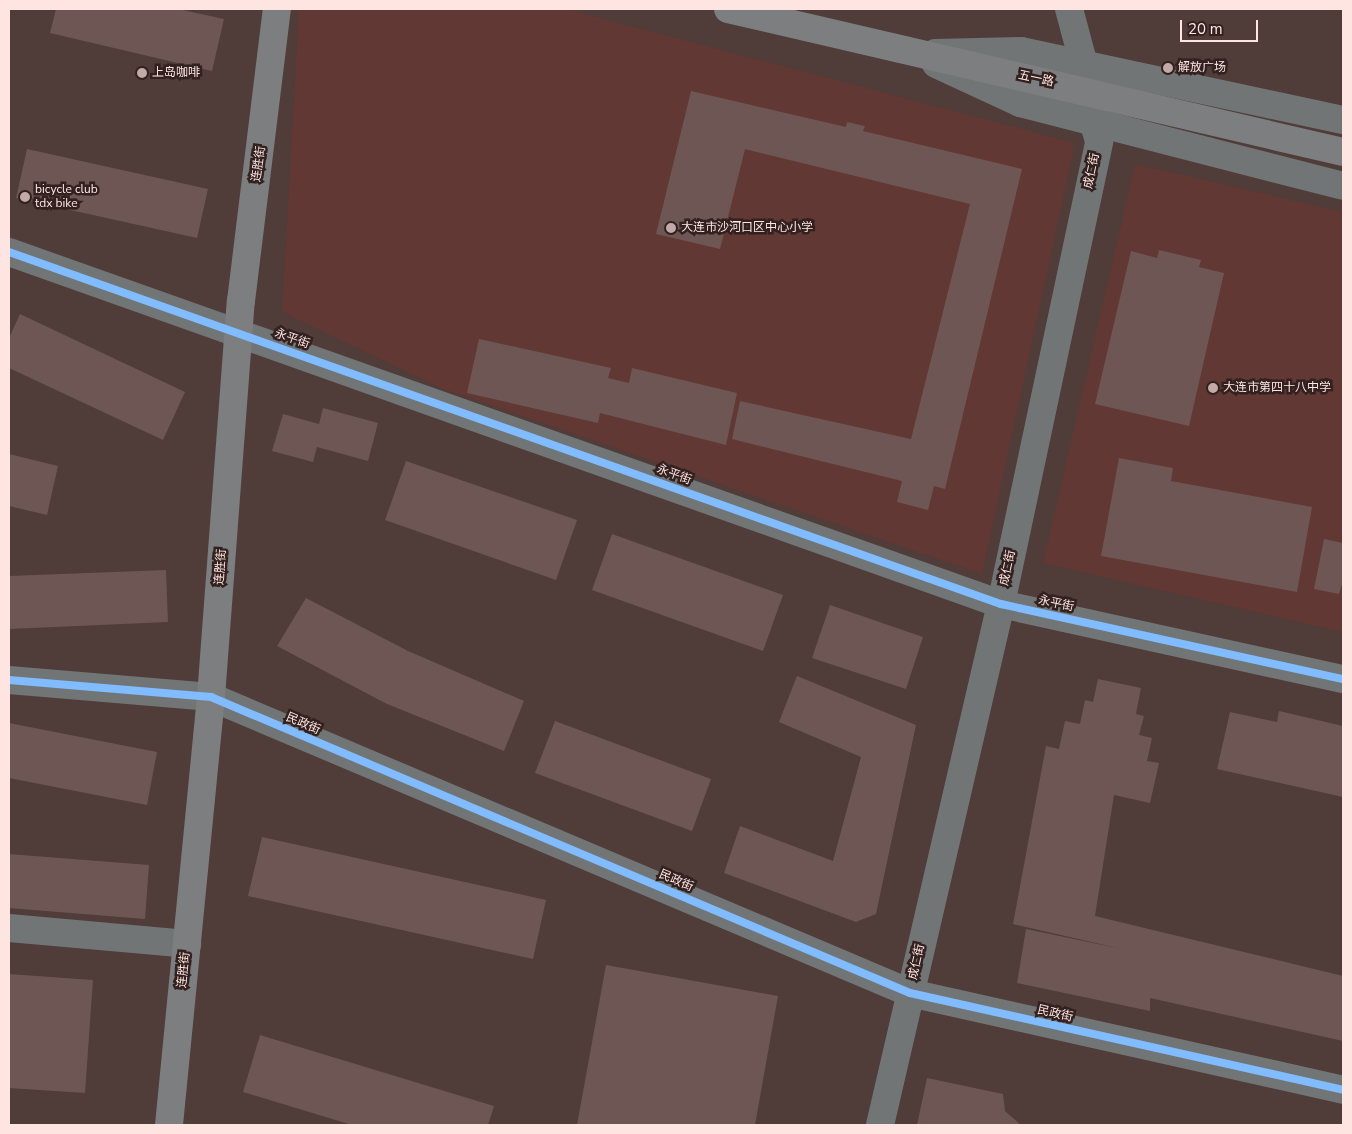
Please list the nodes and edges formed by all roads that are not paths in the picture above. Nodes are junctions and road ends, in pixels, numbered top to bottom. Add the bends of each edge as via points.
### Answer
1 (277, 9) edge
2 (728, 9) edge
3 (1069, 9) edge
4 (914, 53) junction
5 (1084, 62) junction
6 (1091, 91) junction
7 (1343, 120) edge
8 (1093, 121) junction
9 (1343, 152) edge
10 (1343, 186) edge
11 (9, 252) edge
12 (239, 334) junction
13 (1001, 604) junction
14 (1343, 679) edge
15 (9, 680) edge
16 (211, 697) junction
17 (9, 928) edge
18 (187, 944) junction
19 (910, 993) junction
20 (1343, 1090) edge
21 (169, 1125) edge
22 (880, 1125) edge

1 - 12 main road, 连胜街
2 - 4 main road, 五一路
3 - 5 street, 成仁街
4 - 5 street via 1021,51
4 - 6 main road, 五一路
4 - 8 street via 1020,103
5 - 6 street, 成仁街
5 - 7 street
6 - 8 street, 成仁街
6 - 9 main road, 五一路
8 - 10 street
8 - 13 street, 成仁街 via 1099,140
11 - 12 street, 永平街
12 - 13 street, 永平街
12 - 16 main road, 连胜街
13 - 14 street, 永平街
13 - 19 street, 成仁街
15 - 16 street, 民政街
16 - 18 main road, 连胜街
16 - 19 street, 民政街
17 - 18 street
18 - 21 main road, 连胜街
19 - 20 street, 民政街
19 - 22 street, 成仁街

